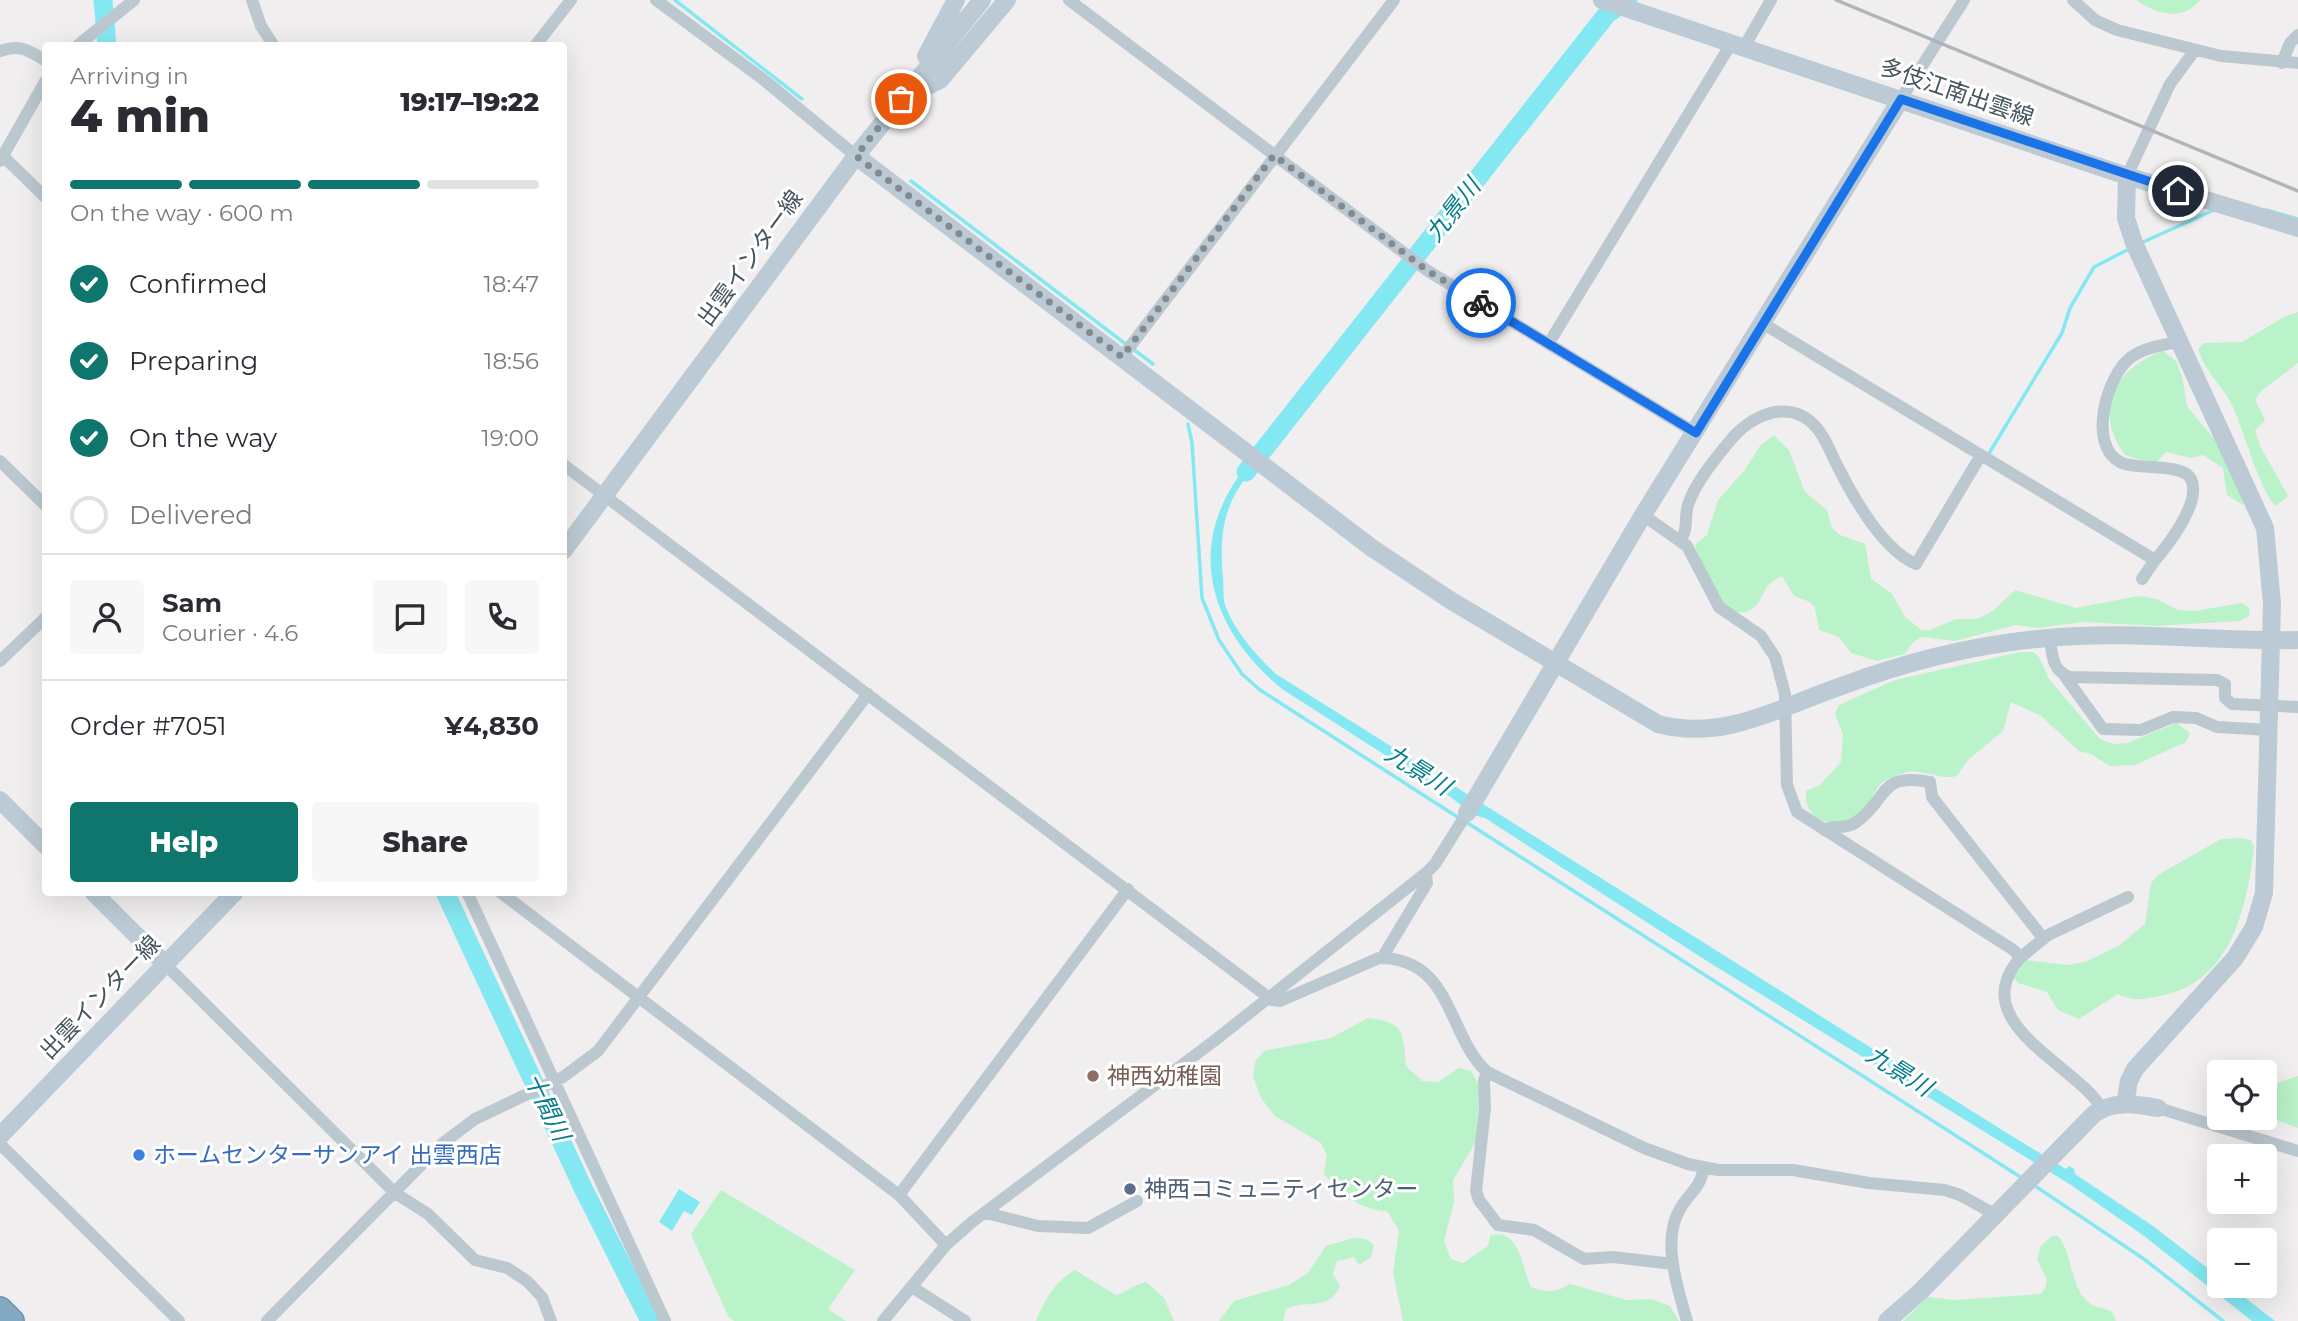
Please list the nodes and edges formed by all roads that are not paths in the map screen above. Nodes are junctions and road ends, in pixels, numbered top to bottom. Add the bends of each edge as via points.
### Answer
1 (252, 0) edge
2 (571, 0) edge
3 (656, 0) edge
4 (956, 0) edge
5 (982, 0) edge
6 (1007, 0) edge
7 (1069, 0) edge
8 (1394, 0) edge
9 (1771, 0) edge
10 (1964, 0) edge
11 (2073, 0) edge
12 (130, 4) edge
13 (1614, 4) edge
14 (2298, 35) edge
15 (81, 42) edge
16 (271, 42) edge
17 (538, 42) edge
18 (1737, 45) junction
19 (2196, 50) junction
20 (0, 51) edge
21 (42, 58) edge
22 (2282, 62) junction
23 (2298, 63) edge
24 (42, 87) edge
25 (905, 93) junction
26 (1901, 99) junction
27 (1274, 155) junction
28 (856, 156) junction
29 (2, 159) edge
30 (2127, 176) junction
31 (42, 194) edge
32 (2298, 228) edge
33 (1762, 323) junction
34 (2180, 341) junction
35 (1549, 343) junction
36 (1122, 357) junction
37 (1696, 433) junction
38 (1981, 455) junction
39 (0, 461) edge
40 (567, 467) edge
41 (605, 497) junction
42 (42, 502) edge
43 (1643, 515) junction
44 (1680, 541) junction
45 (567, 546) edge
46 (2155, 559) junction
47 (2142, 579) dead end
48 (42, 621) edge
49 (2050, 638) junction
50 (2270, 640) junction
51 (2298, 640) edge
52 (0, 661) edge
53 (1556, 665) junction
54 (2064, 675) junction
55 (868, 694) junction
56 (2269, 705) junction
57 (1786, 706) junction
58 (2298, 707) edge
59 (2269, 730) junction
60 (0, 800) edge
61 (1467, 813) joint
62 (1824, 830) junction
63 (42, 842) edge
64 (1426, 873) junction
65 (1128, 889) junction
66 (97, 896) edge
67 (231, 896) edge
68 (469, 896) edge
69 (505, 896) edge
70 (2128, 897) dead end
71 (2043, 939) junction
72 (2021, 957) junction
73 (1382, 958) junction
74 (166, 965) junction
75 (1269, 997) junction
76 (639, 998) junction
77 (1488, 1072) junction
78 (554, 1082) junction
79 (2125, 1104) junction
80 (2158, 1108) joint
81 (2102, 1109) junction
82 (0, 1136) edge
83 (0, 1144) edge
84 (2298, 1151) edge
85 (1704, 1168) junction
86 (395, 1193) junction
87 (899, 1195) junction
88 (1137, 1201) dead end
89 (986, 1213) junction
90 (1996, 1214) junction
91 (947, 1245) junction
92 (1673, 1264) junction
93 (912, 1287) junction
94 (0, 1309) edge
95 (12, 1321) edge
96 (179, 1321) edge
97 (267, 1321) edge
98 (551, 1321) edge
99 (664, 1321) edge
100 (883, 1321) edge
101 (965, 1321) edge
102 (1687, 1321) edge
103 (1887, 1321) edge

1 - 16 street
2 - 17 street
3 - 28 street
4 - 25 street
5 - 25 street, 出雲インター線
6 - 25 street via 940,80
7 - 27 street
8 - 27 street
9 - 18 street
10 - 26 street
11 - 19 street via 2105,26
12 - 15 street
13 - 18 street, 多伎江南出雲線
14 - 22 street
18 - 26 street, 多伎江南出雲線
18 - 35 street
19 - 22 street via 2249,61
19 - 30 street via 2170,84
20 - 21 street via 13,46
22 - 23 street
24 - 29 street
25 - 28 street, 出雲インター線
26 - 30 street, 多伎江南出雲線
26 - 33 street
27 - 35 street via 1422,266
27 - 36 street
28 - 36 street
28 - 41 street, 出雲インター線
29 - 31 street
30 - 32 street, 多伎江南出雲線
30 - 34 street via 2126,219 2133,243
33 - 37 street
33 - 38 street
34 - 46 street via 2141,351 2121,367 2109,387 2103,429 2105,443 2117,461 2176,470 2191,481 2193,491 2180,527
34 - 50 street via 2265,528
35 - 37 street
36 - 53 street via 1400,567
37 - 43 street
38 - 44 street via 1916,564 1889,546 1815,426 1799,415 1778,410 1747,423 1715,460 1689,502
38 - 46 street
39 - 42 street
40 - 41 street
41 - 45 street, 出雲インター線
41 - 55 street
43 - 44 street
43 - 53 street
44 - 57 street via 1695,556 1719,607 1761,636 1775,657
46 - 47 street
48 - 52 street
49 - 50 street
49 - 54 street via 2053,662
49 - 57 street via 1971,648 1917,661
50 - 51 street
50 - 56 street
53 - 57 street via 1646,719 1672,728 1727,728
53 - 61 street
54 - 56 street via 2217,680 2225,684 2225,698 2232,704
54 - 59 street via 2103,729 2141,730 2173,717 2196,718 2217,727
55 - 65 street
55 - 76 street
56 - 58 street
56 - 59 street
57 - 62 street via 1790,797 1801,816
59 - 79 street via 2264,893 2254,927 2235,958 2135,1069
60 - 63 street
61 - 64 street
62 - 71 street via 1853,825 1895,782 1930,782 1932,797
62 - 72 street
64 - 73 street via 1427,883
64 - 75 street
65 - 75 street
65 - 87 street
66 - 74 street
67 - 74 street, 出雲インター線
68 - 78 street
69 - 76 street
70 - 71 street
71 - 72 street
72 - 81 street via 2010,974 2006,993 2015,1024
73 - 75 street via 1280,1001
73 - 77 street via 1417,969 1434,980
74 - 82 street, 出雲インター線
74 - 86 street
75 - 89 street
76 - 78 street via 598,1051
76 - 87 street
77 - 85 street via 1654,1152
77 - 92 street via 1476,1191 1499,1225 1534,1230 1584,1259
78 - 86 street via 475,1119 443,1143
78 - 99 street
79 - 80 street
79 - 81 street
80 - 84 street
81 - 90 street
83 - 96 street
85 - 90 street via 1793,1170 1945,1190
85 - 92 street via 1699,1188 1676,1215
86 - 97 street
86 - 98 street via 428,1214 475,1260 507,1268 527,1281 542,1297
87 - 91 street
88 - 89 street via 1088,1228 1038,1226
89 - 91 street
90 - 103 street
91 - 93 street
92 - 102 street
93 - 100 street
93 - 101 street
94 - 95 highway

